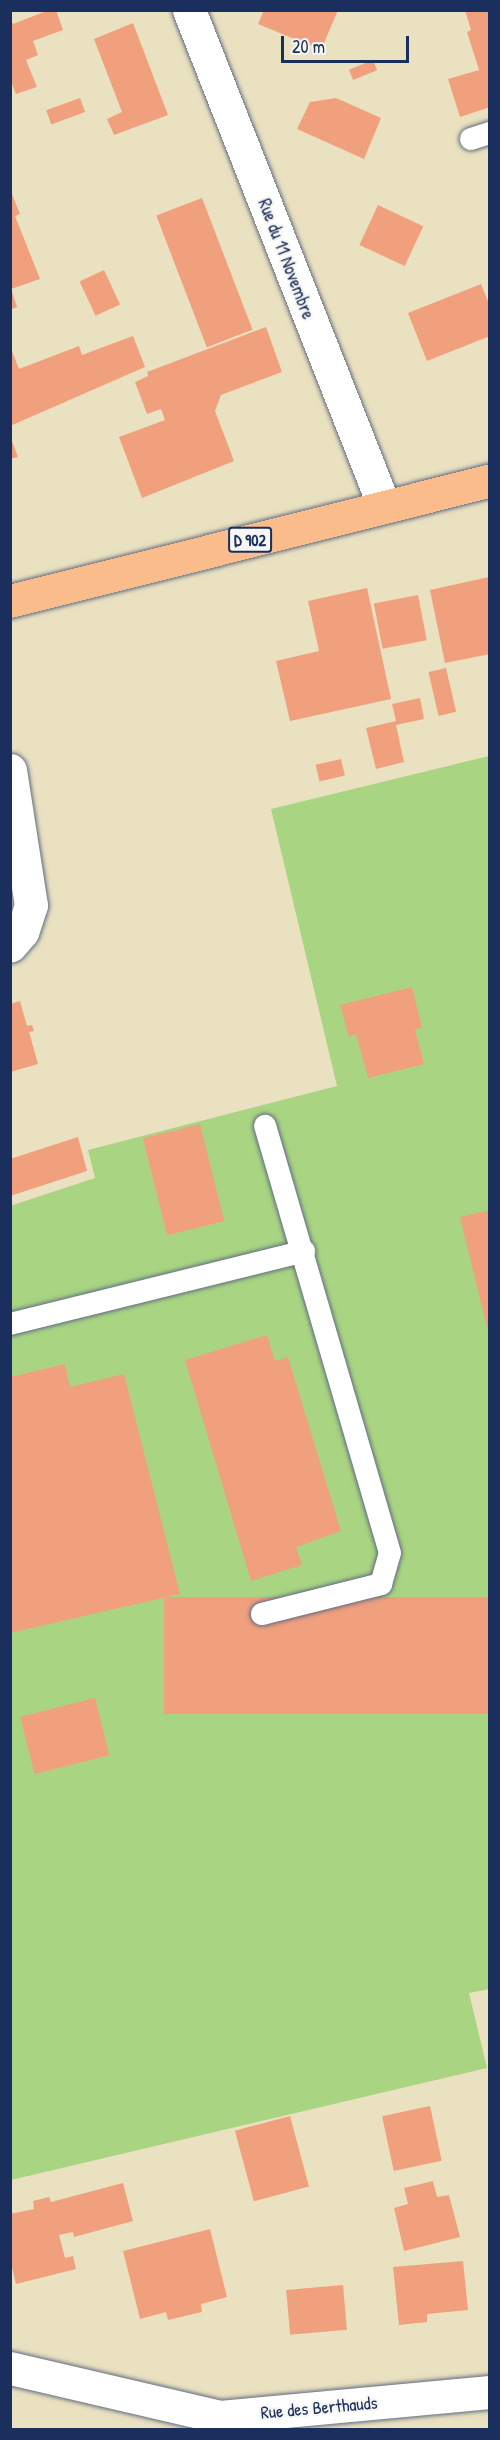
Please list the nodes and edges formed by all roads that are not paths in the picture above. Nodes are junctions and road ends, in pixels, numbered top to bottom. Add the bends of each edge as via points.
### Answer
1 (189, 10) edge
2 (489, 480) edge
3 (384, 506) junction
4 (12, 597) edge
5 (10, 770) edge
6 (10, 946) edge
7 (265, 1126) dead end
8 (304, 1251) junction
9 (10, 1324) edge
10 (262, 1614) dead end
11 (10, 2368) edge
12 (489, 2392) edge

1 - 3 street, Rue du 11 Novembre
2 - 3 main road, D 902
3 - 4 main road, D 902
5 - 6 street via 31,896 26,923
7 - 8 lane
8 - 9 lane
8 - 10 lane via 390,1553 381,1584
11 - 12 street, Rue des Berthauds via 220,2417

